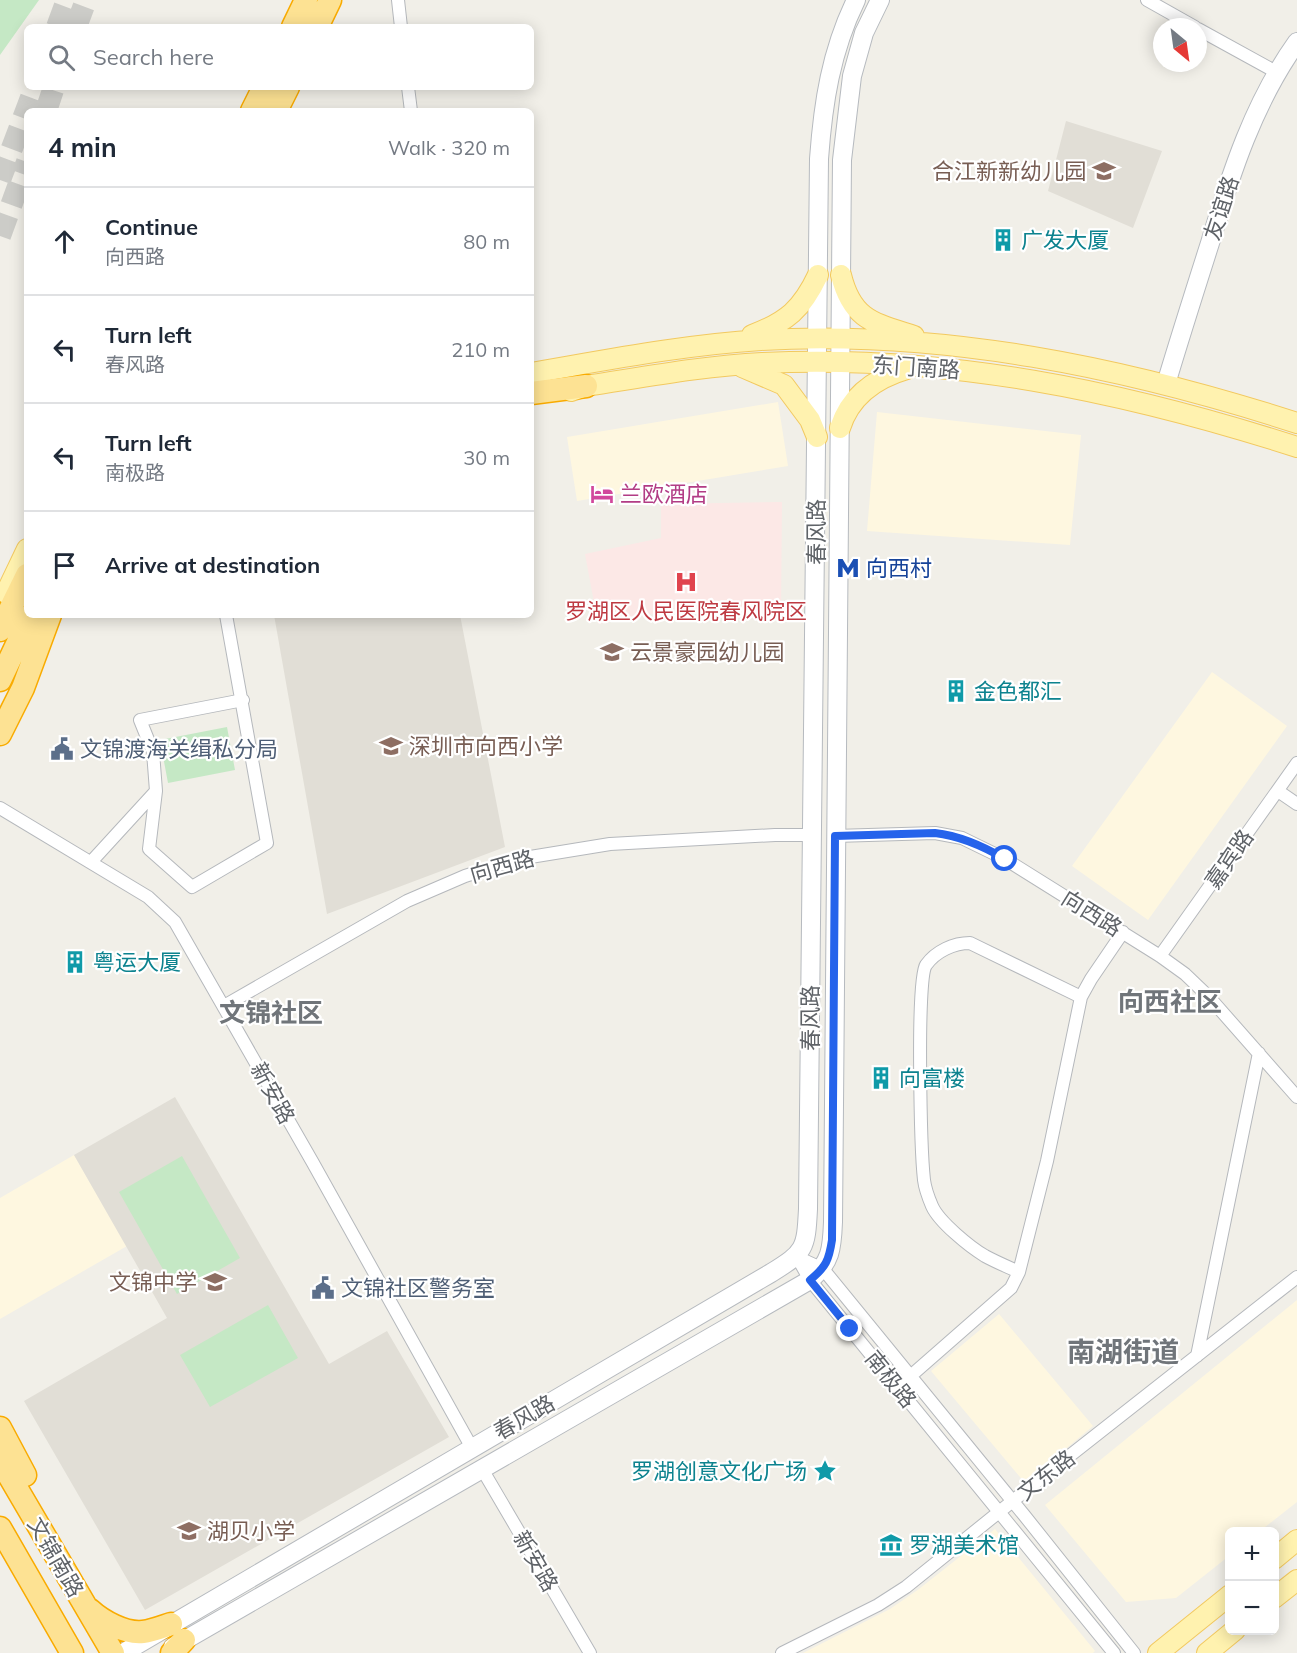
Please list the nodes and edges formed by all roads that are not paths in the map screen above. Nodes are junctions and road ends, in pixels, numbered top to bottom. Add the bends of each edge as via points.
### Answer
1 (295, 0) edge
2 (306, 0) edge
3 (330, 0) edge
4 (338, 0) edge
5 (398, 0) edge
6 (856, 0) edge
7 (880, 0) edge
8 (1147, 0) edge
9 (1178, 18) edge
10 (283, 24) edge
11 (294, 24) edge
12 (318, 24) edge
13 (327, 24) edge
14 (401, 24) edge
15 (1207, 34) edge
16 (1297, 42) edge
17 (1278, 73) junction
18 (252, 90) edge
19 (262, 90) edge
20 (286, 90) edge
21 (296, 90) edge
22 (408, 90) edge
23 (242, 108) edge
24 (254, 108) edge
25 (278, 108) edge
26 (286, 108) edge
27 (411, 108) edge
28 (818, 275) junction
29 (841, 275) junction
30 (818, 338) junction
31 (841, 339) junction
32 (734, 342) junction
33 (943, 345) junction
34 (818, 362) junction
35 (841, 362) junction
36 (737, 365) junction
37 (915, 366) junction
38 (534, 373) edge
39 (1166, 384) junction
40 (586, 386) junction
41 (534, 393) edge
42 (534, 403) edge
43 (1297, 423) edge
44 (840, 428) junction
45 (817, 437) junction
46 (1297, 447) edge
47 (24, 555) edge
48 (24, 581) edge
49 (0, 605) edge
50 (30, 618) edge
51 (47, 618) edge
52 (48, 618) edge
53 (58, 618) edge
54 (227, 618) edge
55 (0, 630) edge
56 (0, 680) edge
57 (22, 688) junction
58 (243, 700) junction
59 (0, 711) edge
60 (0, 734) edge
61 (1297, 763) edge
62 (156, 791) junction
63 (1278, 791) junction
64 (1297, 804) edge
65 (0, 808) edge
66 (811, 835) junction
67 (835, 836) junction
68 (91, 862) junction
69 (1123, 932) junction
70 (1160, 956) junction
71 (1081, 997) junction
72 (224, 1006) junction
73 (1259, 1053) junction
74 (1297, 1097) edge
75 (797, 1257) junction
76 (1019, 1272) junction
77 (816, 1275) junction
78 (1297, 1277) edge
79 (1197, 1356) junction
80 (910, 1376) junction
81 (898, 1387) junction
82 (0, 1428) edge
83 (472, 1448) junction
84 (0, 1460) edge
85 (482, 1469) junction
86 (1013, 1501) junction
87 (1000, 1511) junction
88 (0, 1528) edge
89 (1297, 1540) edge
90 (1279, 1555) edge
91 (66, 1573) junction
92 (1297, 1580) edge
93 (1279, 1595) edge
94 (1225, 1599) edge
95 (84, 1605) junction
96 (49, 1613) junction
97 (1229, 1635) edge
98 (176, 1639) edge
99 (60, 1653) edge
100 (72, 1653) edge
101 (113, 1653) edge
102 (123, 1653) edge
103 (162, 1653) edge
104 (590, 1653) edge
105 (782, 1653) edge
106 (1114, 1653) edge
107 (1134, 1653) edge
108 (1158, 1653) edge
109 (1207, 1653) edge

1 - 10 street
2 - 11 highway
3 - 12 highway
4 - 13 street
5 - 14 street
6 - 28 street, 春风路 via 833,59 823,113
7 - 29 street, 春风路 via 864,33 847,105 842,160
8 - 9 street
15 - 17 street
16 - 17 street, 友谊路
17 - 39 street, 友谊路 via 1228,183
18 - 23 street
19 - 24 highway
20 - 25 highway
21 - 26 street
22 - 27 street
28 - 30 street, 春风路
28 - 32 main road via 809,295 791,315 775,327
29 - 31 street, 春风路
29 - 33 main road via 845,291 865,318
30 - 31 main road, 东门南路
30 - 32 main road, 东门南路
30 - 34 street, 春风路
31 - 33 main road, 东门南路
31 - 35 street, 春风路
32 - 38 main road, 东门南路
33 - 39 main road, 东门南路 via 1050,359
34 - 35 main road, 东门南路
34 - 36 main road, 东门南路
34 - 45 street, 春风路
35 - 37 main road, 东门南路
35 - 44 street, 春风路
36 - 40 main road, 东门南路
36 - 45 main road via 784,385 810,420
37 - 44 main road via 879,380 859,395
37 - 46 main road, 东门南路 via 1047,382 1148,404
39 - 43 main road, 东门南路
40 - 41 highway
40 - 42 main road, 东门南路
44 - 67 street, 春风路
45 - 66 street, 春风路
47 - 49 main road
48 - 55 highway
50 - 56 highway
51 - 59 main road
52 - 57 highway
53 - 57 highway
54 - 58 street
57 - 60 highway
58 - 62 street via 140,720 153,752
58 - 62 street via 267,843 192,887 149,849
61 - 63 street, 嘉宾路
62 - 68 street
63 - 64 street
63 - 70 street, 嘉宾路
65 - 68 street, 新安路
66 - 72 street, 向西路 via 610,844 518,859 407,901
66 - 75 street, 春风路 via 808,1209 804,1244
67 - 69 street, 向西路 via 935,833 962,838 995,853
67 - 77 street, 春风路 via 833,1222 830,1256
68 - 72 street, 新安路 via 148,897 175,922
69 - 70 street, 向西路
69 - 71 street
70 - 73 street, 向西路 via 1198,985
71 - 76 street
71 - 76 street via 970,943 956,943 925,966 921,1054 924,1182 933,1208 950,1228 985,1256
72 - 83 street, 新安路
73 - 74 street, 向西路
73 - 79 street
75 - 77 street, 南极路
75 - 83 street, 春风路
76 - 80 street via 1005,1294
77 - 80 street, 南极路
77 - 81 street, 南极路
77 - 85 street, 春风路
78 - 79 street, 文东路
79 - 86 street, 文东路
80 - 81 street
80 - 86 street, 南极路
81 - 87 street, 南极路
82 - 91 highway via 34,1494
83 - 98 street, 春风路
84 - 91 highway, 文锦南路
85 - 98 street, 春风路
85 - 104 street, 新安路
86 - 87 street, 文东路
86 - 107 street, 南极路
87 - 105 street, 文东路 via 891,1598
87 - 106 street, 南极路
88 - 96 highway, 文锦南路
89 - 90 main road
91 - 95 highway, 文锦南路
92 - 93 main road
94 - 108 main road
95 - 98 highway via 97,1616 127,1629
95 - 101 highway, 文锦南路
96 - 99 highway
96 - 100 highway, 文锦南路
97 - 109 main road
98 - 102 street, 春风路
98 - 103 street, 春风路

